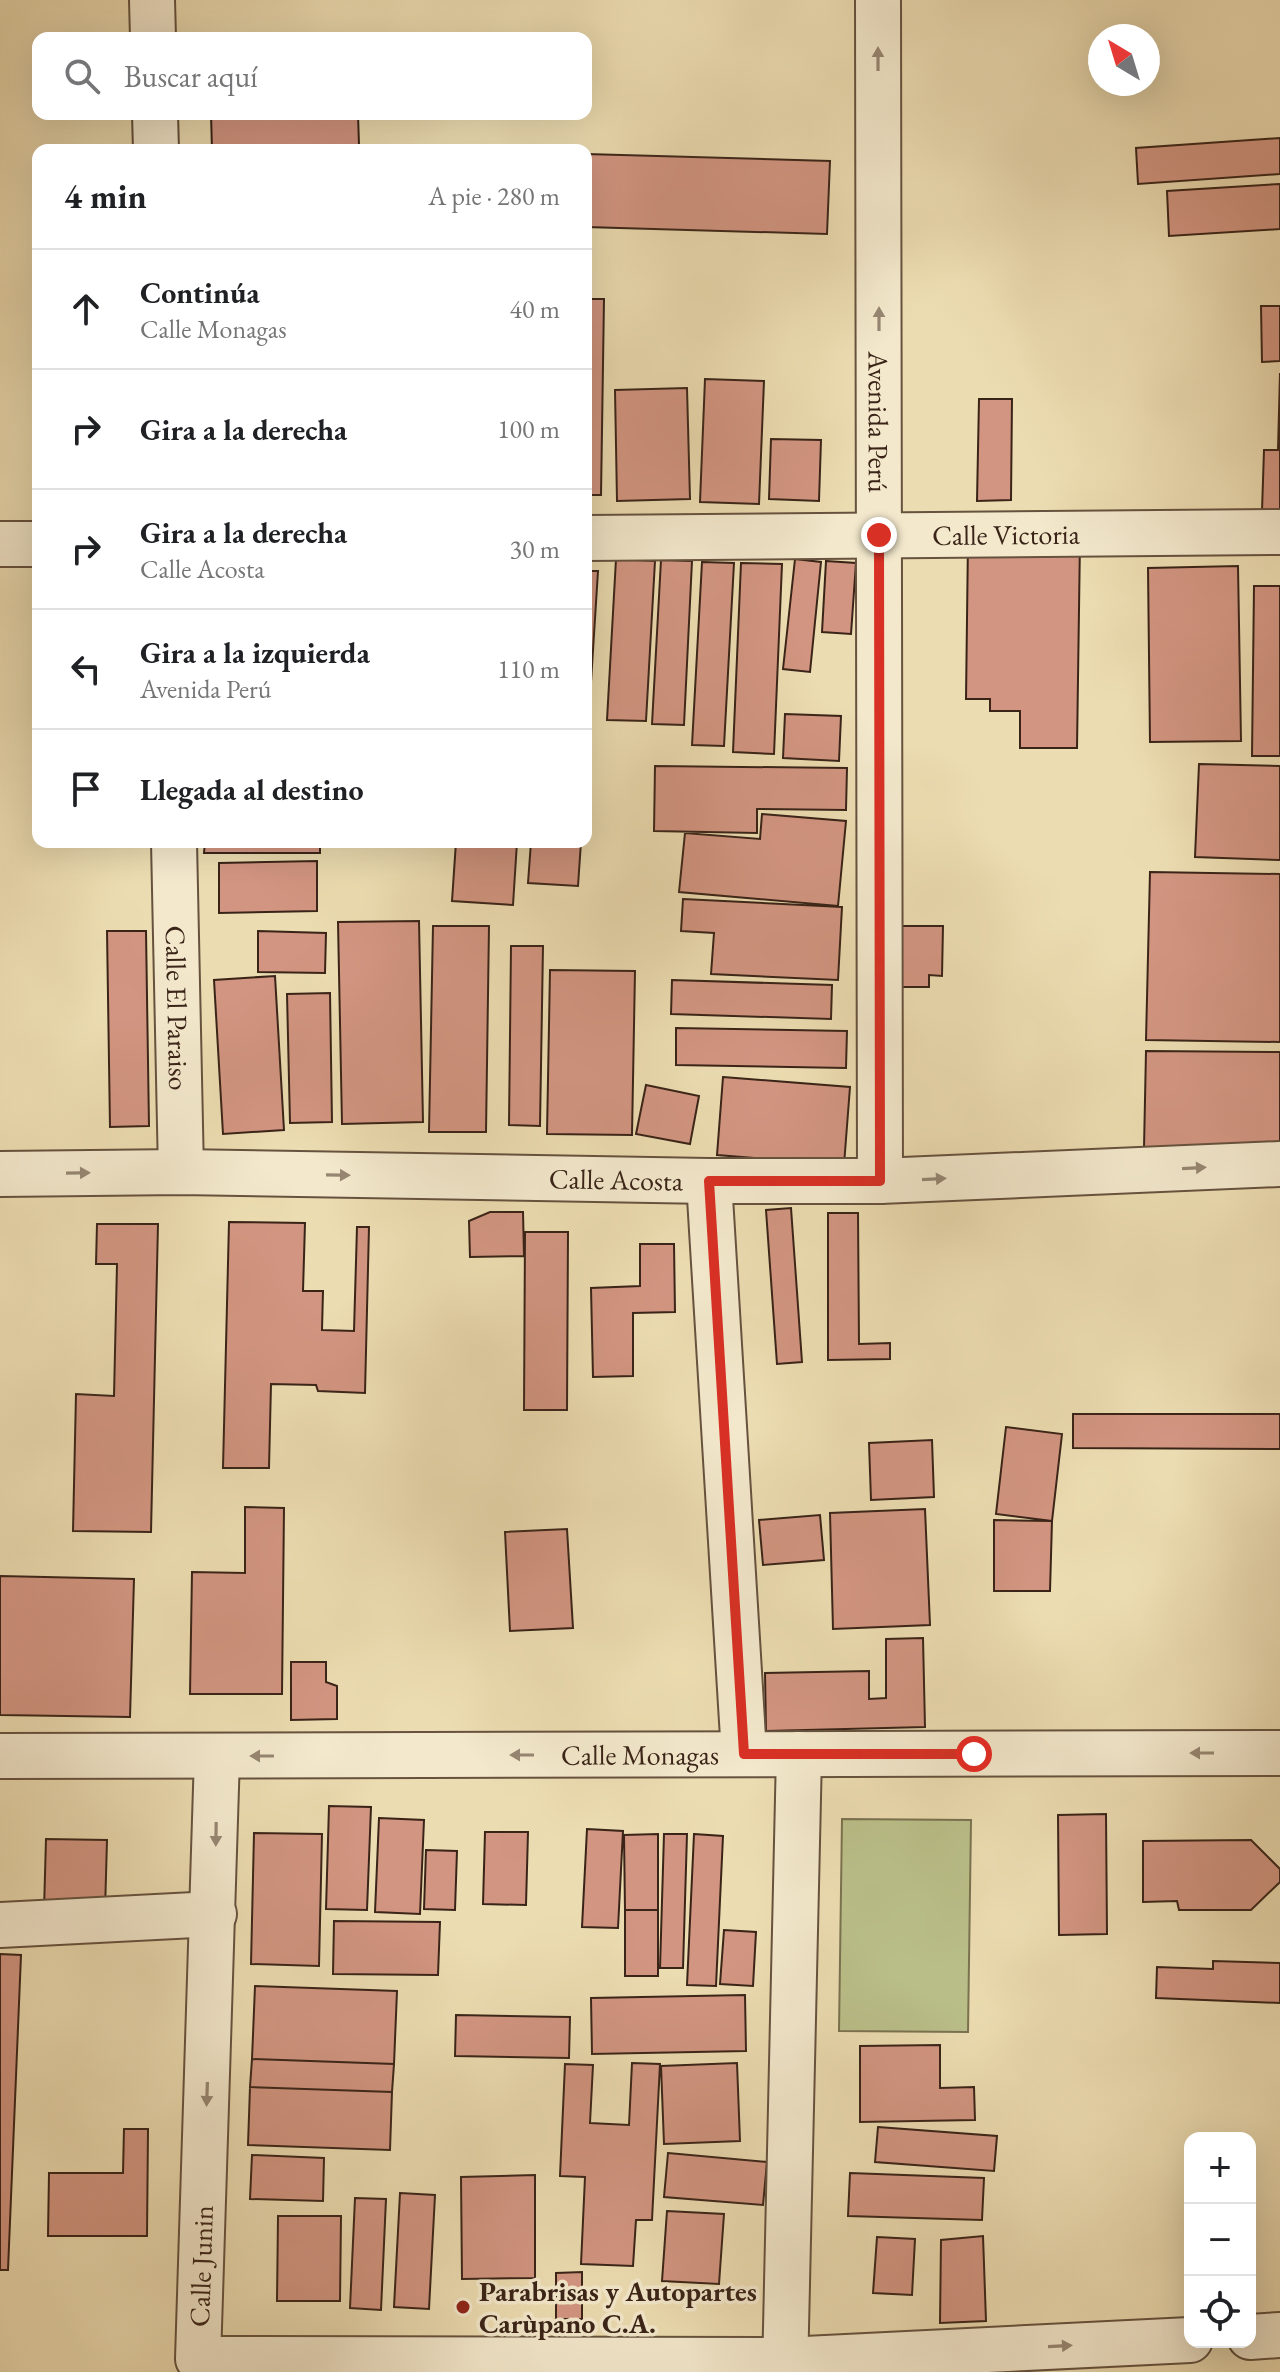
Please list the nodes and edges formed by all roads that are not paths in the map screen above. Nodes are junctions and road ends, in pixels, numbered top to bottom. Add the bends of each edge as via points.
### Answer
1 (152, 0) edge
2 (878, 0) edge
3 (153, 32) edge
4 (155, 120) edge
5 (156, 144) edge
6 (1280, 532) edge
7 (879, 535) junction
8 (592, 538) edge
9 (0, 544) edge
10 (32, 544) edge
11 (174, 848) edge
12 (1280, 1164) edge
13 (181, 1172) junction
14 (0, 1174) edge
15 (709, 1181) junction
16 (880, 1181) junction
17 (1280, 1753) edge
18 (744, 1754) junction
19 (799, 1754) junction
20 (0, 1756) edge
21 (217, 1756) junction
22 (214, 1914) junction
23 (0, 1925) edge
24 (1280, 2335) edge
25 (1256, 2337) edge
26 (1184, 2340) edge
27 (222, 2365) edge
28 (785, 2366) edge

1 - 3 street
7 -> 2 street, Avenida Perú
4 - 5 street
6 - 7 street, Calle Victoria
7 - 8 street, Calle Victoria
7 - 16 street, Avenida Perú
9 - 10 street
11 - 13 street, Calle El Paraiso
16 -> 12 street, Calle Acosta
14 -> 13 street, Calle Acosta
13 -> 15 street, Calle Acosta
15 - 16 street, Calle Acosta
15 - 18 street
17 -> 19 street, Calle Monagas
18 - 19 street, Calle Monagas
18 -> 21 street, Calle Monagas
19 - 28 street
20 - 21 street, Calle Monagas
21 -> 22 street, Calle Junin
22 - 23 street
22 -> 27 street, Calle Junin via 198,2359
24 - 25 street
28 -> 26 street, Calle Junin
27 - 28 street, Calle Junin

